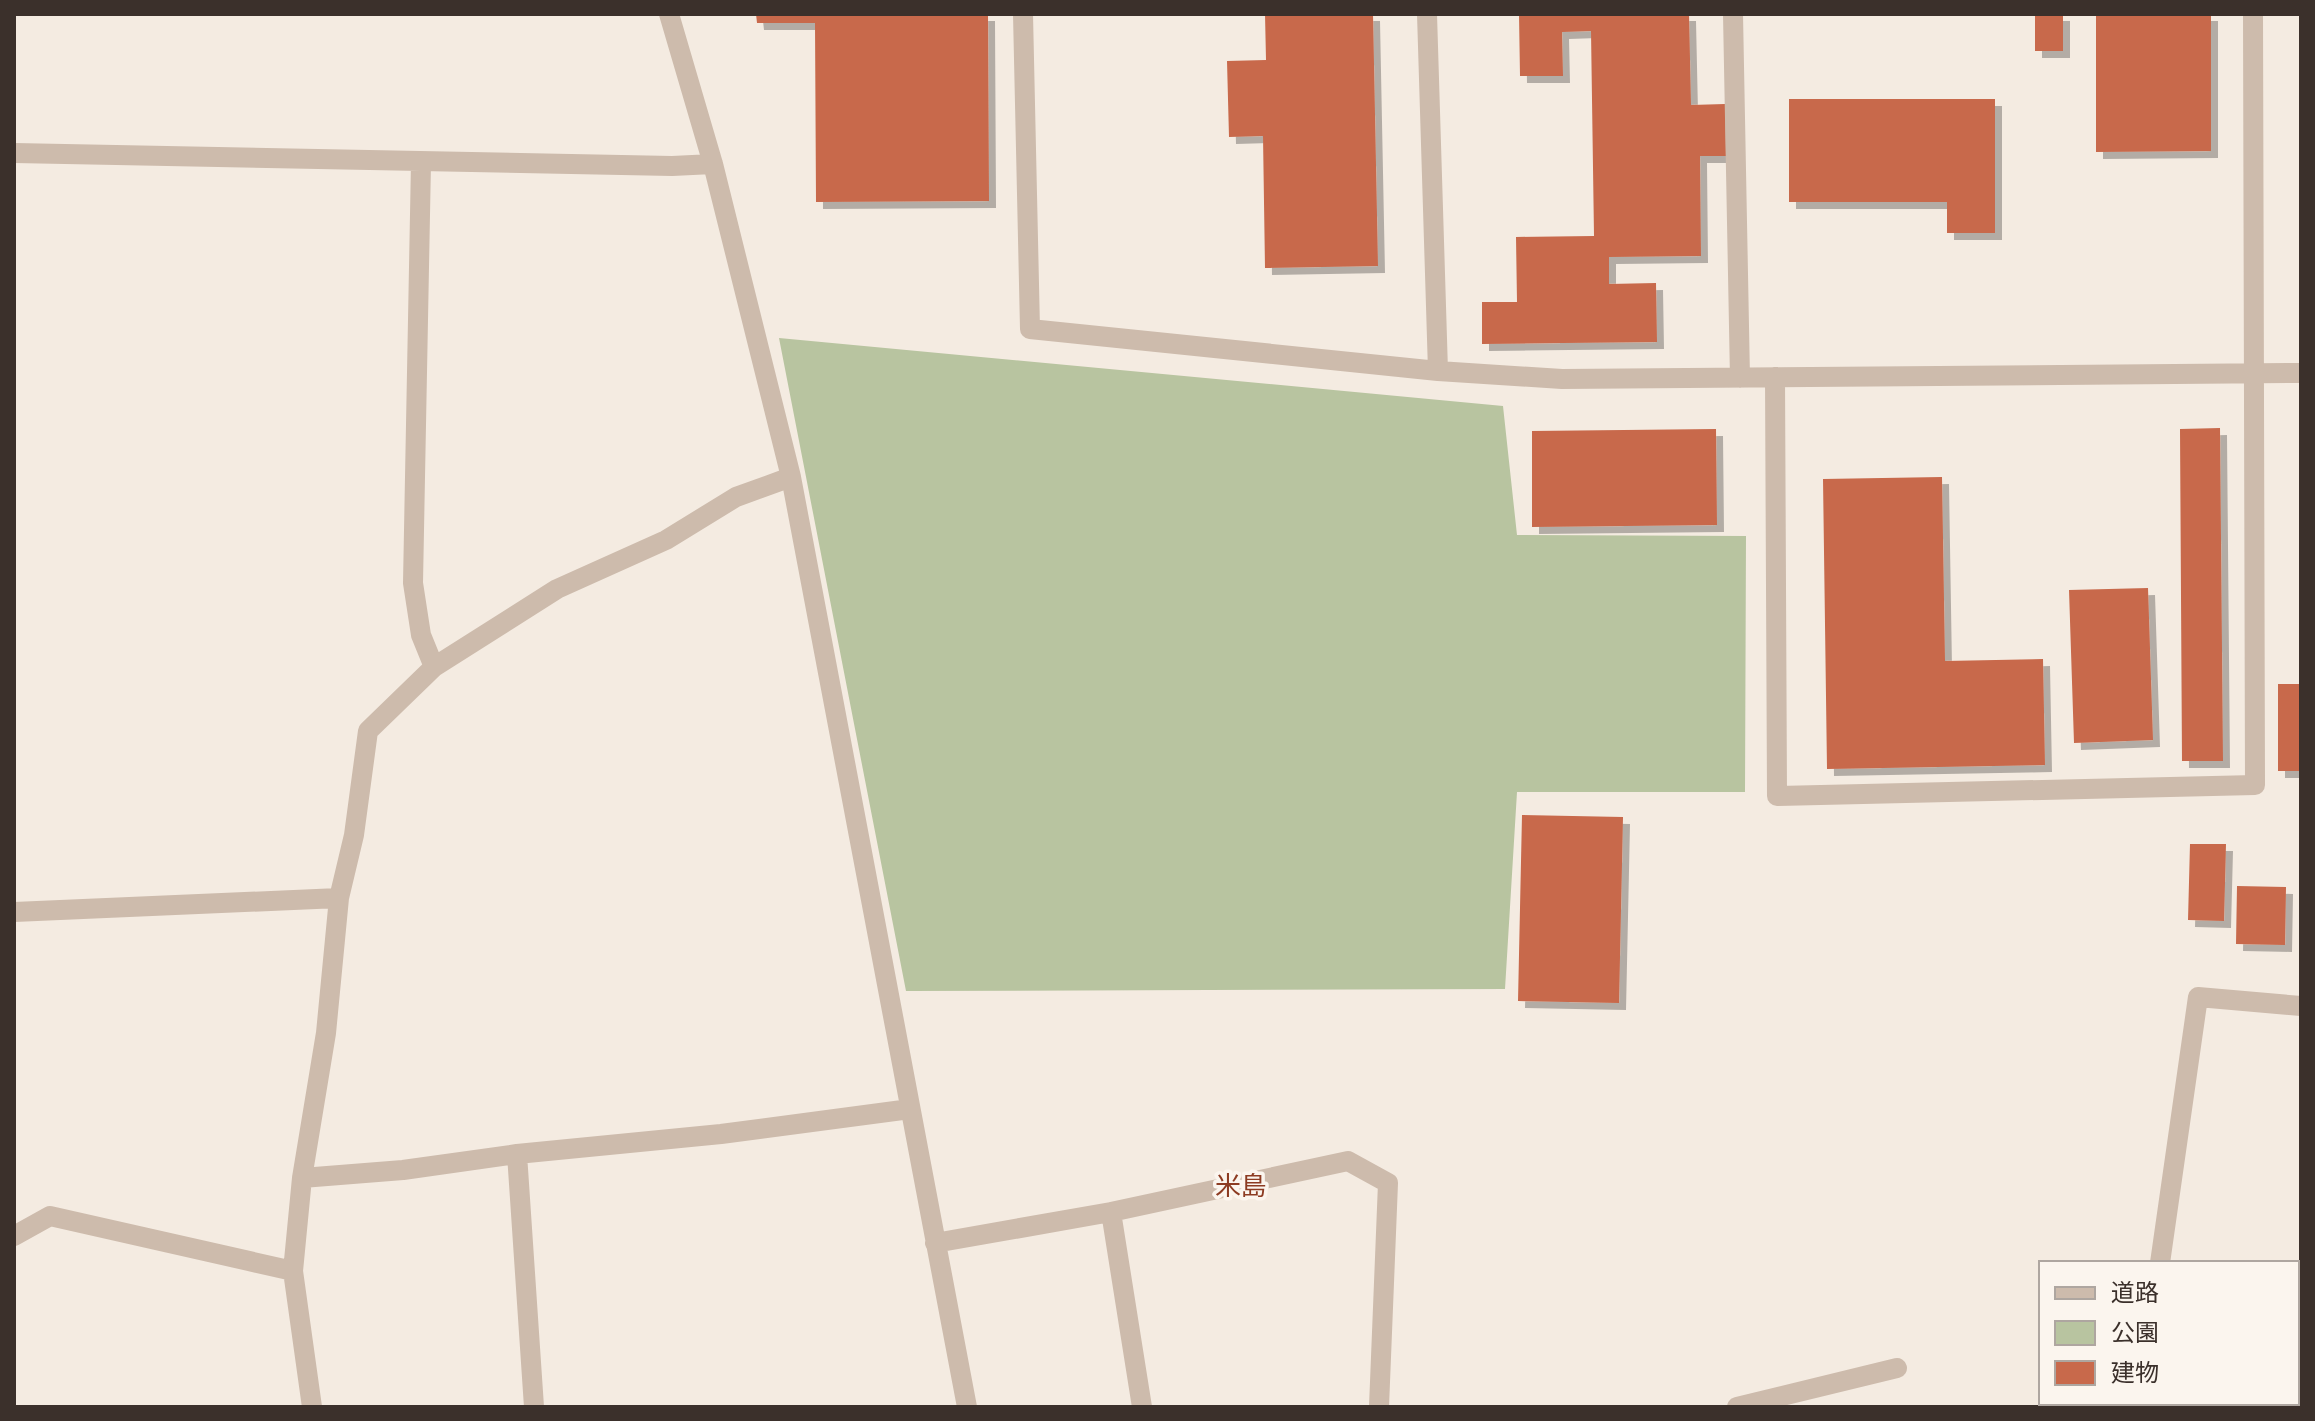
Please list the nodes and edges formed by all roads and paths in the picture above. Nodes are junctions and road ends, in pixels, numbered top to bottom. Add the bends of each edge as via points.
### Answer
1 (669, 14) edge
2 (1023, 14) edge
3 (1427, 14) edge
4 (1733, 14) edge
5 (2253, 14) edge
6 (14, 153) edge
7 (421, 162) junction
8 (713, 164) junction
9 (1438, 371) junction
10 (2253, 373) junction
11 (2301, 373) edge
12 (1775, 377) junction
13 (1740, 378) junction
14 (791, 477) junction
15 (434, 667) junction
16 (339, 898) junction
17 (14, 912) edge
18 (2301, 1006) edge
19 (910, 1109) junction
20 (517, 1154) junction
21 (302, 1178) junction
22 (1111, 1212) junction
23 (14, 1236) edge
24 (935, 1243) junction
25 (2160, 1261) edge
26 (293, 1271) junction
27 (1897, 1368) dead end
28 (312, 1407) edge
29 (534, 1407) edge
30 (967, 1407) edge
31 (1142, 1407) edge
32 (1379, 1407) edge
33 (1737, 1407) edge

1 - 8 street
2 - 9 street via 1030,329
3 - 9 street
4 - 13 street
5 - 10 street
6 - 7 street
7 - 8 street
7 - 15 street via 413,583 421,635
8 - 14 street
9 - 13 street via 1562,379
10 - 11 street
10 - 12 street
10 - 12 street via 2255,785 1777,796
12 - 13 street
14 - 15 street via 736,497 666,540 557,589
14 - 19 street
15 - 16 street via 368,731 354,835
16 - 17 street
16 - 21 street via 326,1033
18 - 25 street via 2198,997
19 - 20 street
19 - 24 street
20 - 21 street
20 - 29 street
21 - 26 street
22 - 24 street
22 - 31 street
22 - 32 street via 1348,1161 1388,1183
23 - 26 street via 50,1216
24 - 30 street
26 - 28 street
27 - 33 street

